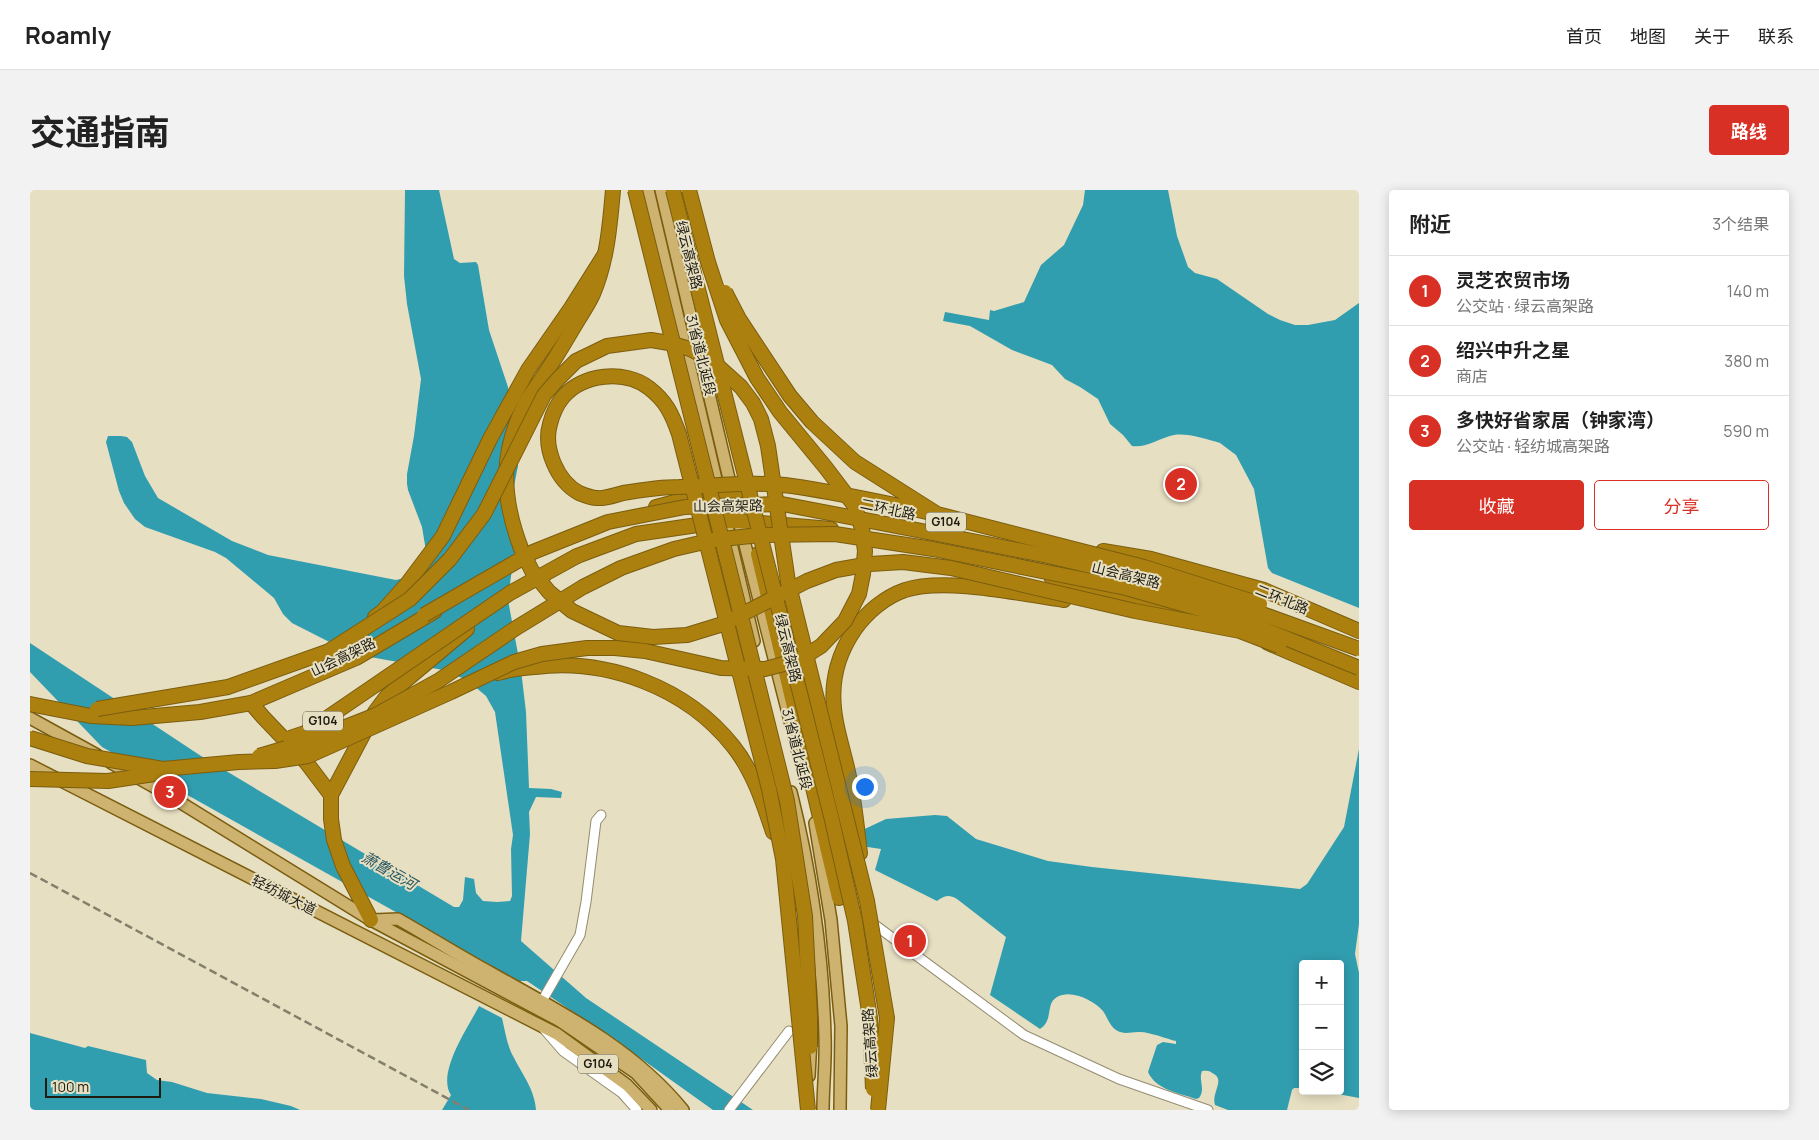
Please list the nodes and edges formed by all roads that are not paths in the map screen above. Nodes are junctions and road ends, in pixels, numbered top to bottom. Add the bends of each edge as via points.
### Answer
1 (613, 190) edge
2 (636, 190) edge
3 (648, 190) edge
4 (661, 190) edge
5 (673, 190) edge
6 (689, 190) edge
7 (605, 254) junction
8 (733, 490) junction
9 (718, 492) junction
10 (937, 514) junction
11 (732, 521) junction
12 (789, 525) junction
13 (758, 554) junction
14 (757, 587) junction
15 (510, 594) junction
16 (1108, 605) junction
17 (1359, 631) edge
18 (1359, 642) edge
19 (1359, 649) edge
20 (329, 651) junction
21 (1359, 668) edge
22 (1359, 676) edge
23 (1359, 682) edge
24 (451, 692) junction
25 (30, 702) edge
26 (252, 703) junction
27 (94, 712) junction
28 (30, 718) edge
29 (30, 738) edge
30 (239, 762) junction
31 (30, 765) edge
32 (30, 779) edge
33 (30, 784) edge
34 (72, 787) junction
35 (331, 799) junction
36 (601, 815) dead end
37 (783, 859) junction
38 (839, 898) joint
39 (867, 901) junction
40 (372, 920) junction
41 (820, 950) junction
42 (543, 1003) junction
43 (539, 1024) junction
44 (789, 1031) dead end
45 (637, 1110) edge
46 (651, 1110) edge
47 (670, 1110) edge
48 (683, 1110) edge
49 (730, 1110) edge
50 (808, 1110) edge
51 (823, 1110) edge
52 (840, 1110) edge
53 (874, 1110) edge
54 (878, 1110) edge
55 (1208, 1110) edge

1 - 7 highway
2 - 50 highway, bridge via 788,809 805,916 810,1016
3 - 9 main road
4 - 8 main road, 31省道北延段
5 - 53 highway, 绿云高架路, bridge via 855,921 870,1018
6 - 10 highway, bridge via 713,267 739,319 790,396 855,462
6 - 24 highway, bridge via 728,320 757,378 854,505 865,551 859,594 845,621 821,646 799,660 765,669 721,668 645,651 587,648 542,654 514,662
7 - 16 highway, bridge via 593,294 558,356 525,404 507,460 507,506 522,551 532,571 549,592 572,611 618,633 653,637 687,635 723,624 807,581 836,570 903,562 950,568
7 - 20 highway via 528,370 443,536 382,612
8 - 9 highway, 二环北路 / G104
8 - 11 main road, 31省道北延段
8 - 17 highway, 二环北路 / G104 via 794,488 1021,537 1151,559 1264,590
9 - 11 main road
9 - 26 highway, 二环北路 / G104, bridge via 602,520 532,552 356,658
10 - 18 highway, bridge via 1144,567 1253,601
10 - 37 highway, bridge via 791,486 737,484 694,486 686,487 669,487 598,499 578,492 553,463 548,444 549,425 556,409 563,397 576,386 589,379 616,376 647,386 670,410 692,482 694,492 730,636 762,761
11 - 12 highway, G104
11 - 14 main road, 31省道北延段
11 - 15 highway, G104, bridge via 636,534 577,556
11 - 41 main road via 798,817
12 - 13 highway via 768,539
12 - 23 highway, G104 via 856,532 927,546 1114,595 1242,632
13 - 14 highway
13 - 38 highway
14 - 52 main road, 31省道北延段 via 814,814 831,920 841,1026
15 - 32 highway, G104, bridge via 305,732 213,765 108,781
15 - 35 highway, bridge via 388,696 375,712
16 - 22 highway, bridge via 1240,631
16 - 39 highway, bridge via 946,585 926,586 891,597 861,621 840,655 834,679 834,701 836,723 851,782
19 - 27 highway, 山会高架路, bridge via 1242,608 1137,577 1048,556 782,504 685,507 608,522 533,552 346,658 231,701
20 - 27 highway, bridge via 228,687
20 - 39 highway, bridge via 410,599 450,559 484,514 544,395 576,361 607,346 627,342 651,340 690,349 712,360 741,387 761,419 788,582
21 - 30 highway, 山会高架路, bridge via 1246,622 1126,588 933,549 835,534 760,534 684,547 621,568 583,587 438,681 376,715
24 - 30 highway, bridge via 308,756
24 - 37 highway, bridge via 506,670 545,666 583,666 630,676 662,688 705,718 733,746 755,781
25 - 27 highway
26 - 27 highway, G104 via 132,718
26 - 35 highway via 306,762
28 - 40 main road via 165,792
29 - 30 highway, bridge via 87,756 163,769
31 - 34 main road, 轻纺城大道 / G104
33 - 34 highway
34 - 43 main road, 轻纺城大道 / G104
35 - 40 highway via 334,840 342,866
36 - 42 street via 596,821 580,935
37 - 50 highway, bridge
38 - 55 street via 1024,1035 1119,1079
39 - 54 highway, bridge via 887,1018
40 - 42 main road via 398,919 486,976
41 - 50 main road, bridge
41 - 51 main road via 825,1038
42 - 47 main road via 560,1021 636,1073
42 - 48 main road via 639,1065 667,1089
43 - 45 street via 563,1051 622,1092
43 - 46 main road, G104 via 627,1085
44 - 49 street

